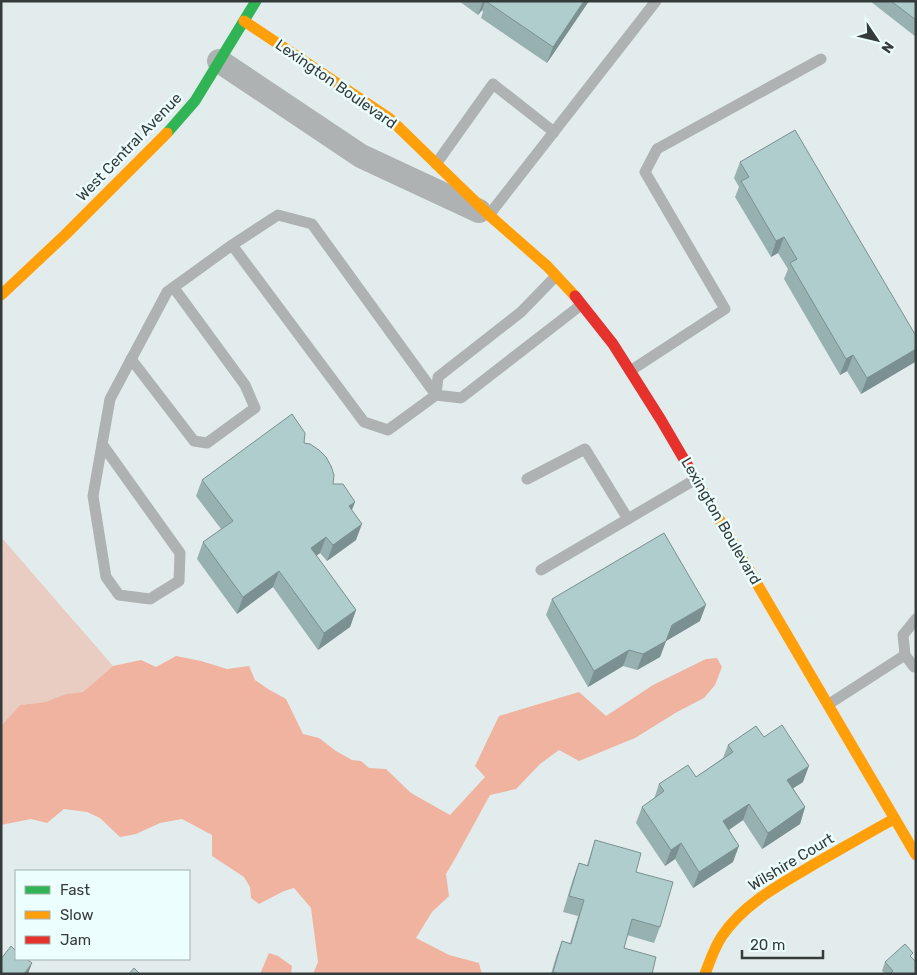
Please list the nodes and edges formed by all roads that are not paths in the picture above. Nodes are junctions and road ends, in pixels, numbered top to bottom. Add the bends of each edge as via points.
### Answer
1 (256, 1) edge
2 (656, 1) edge
3 (244, 21) junction
4 (821, 59) dead end
5 (219, 61) junction
6 (554, 132) junction
7 (429, 173) junction
8 (489, 215) junction
9 (232, 245) junction
10 (556, 276) junction
11 (174, 288) junction
12 (1, 295) edge
13 (581, 305) junction
14 (131, 359) junction
15 (630, 371) junction
16 (436, 395) junction
17 (102, 444) junction
18 (527, 479) dead end
19 (696, 479) junction
20 (628, 519) junction
21 (541, 570) dead end
22 (916, 619) edge
23 (905, 655) junction
24 (916, 667) edge
25 (828, 704) junction
26 (894, 819) junction
27 (916, 856) edge
28 (706, 974) edge

1 - 3 street, West Central Avenue
2 - 6 lane
3 - 5 street, West Central Avenue
3 - 7 street, Lexington Boulevard via 389,118
4 - 15 lane via 657,149 645,172 725,309
5 - 7 street, Lexington Boulevard via 361,156
5 - 12 street, West Central Avenue via 194,101 161,139
6 - 7 lane via 493,84
6 - 8 lane
7 - 8 street, Lexington Boulevard
8 - 10 street, Lexington Boulevard
9 - 11 lane
9 - 16 lane via 278,215 312,224
9 - 16 lane via 364,422 388,430
10 - 13 street, Lexington Boulevard
10 - 16 lane via 521,312 438,377
11 - 14 lane via 167,292
11 - 14 lane via 245,385 255,408 207,443 194,441
13 - 15 street, Lexington Boulevard
13 - 16 lane via 461,398
14 - 17 lane via 110,399
15 - 19 street, Lexington Boulevard
17 - 17 lane via 93,496 106,577 119,595 150,599 179,580 180,553
18 - 20 lane via 585,449
19 - 20 lane
19 - 25 street, Lexington Boulevard
20 - 21 lane
22 - 23 lane via 903,635
23 - 24 lane
23 - 25 lane
25 - 26 street, Lexington Boulevard
26 - 27 street, Lexington Boulevard
26 - 28 street, Wilshire Court via 779,884 752,903 718,942

